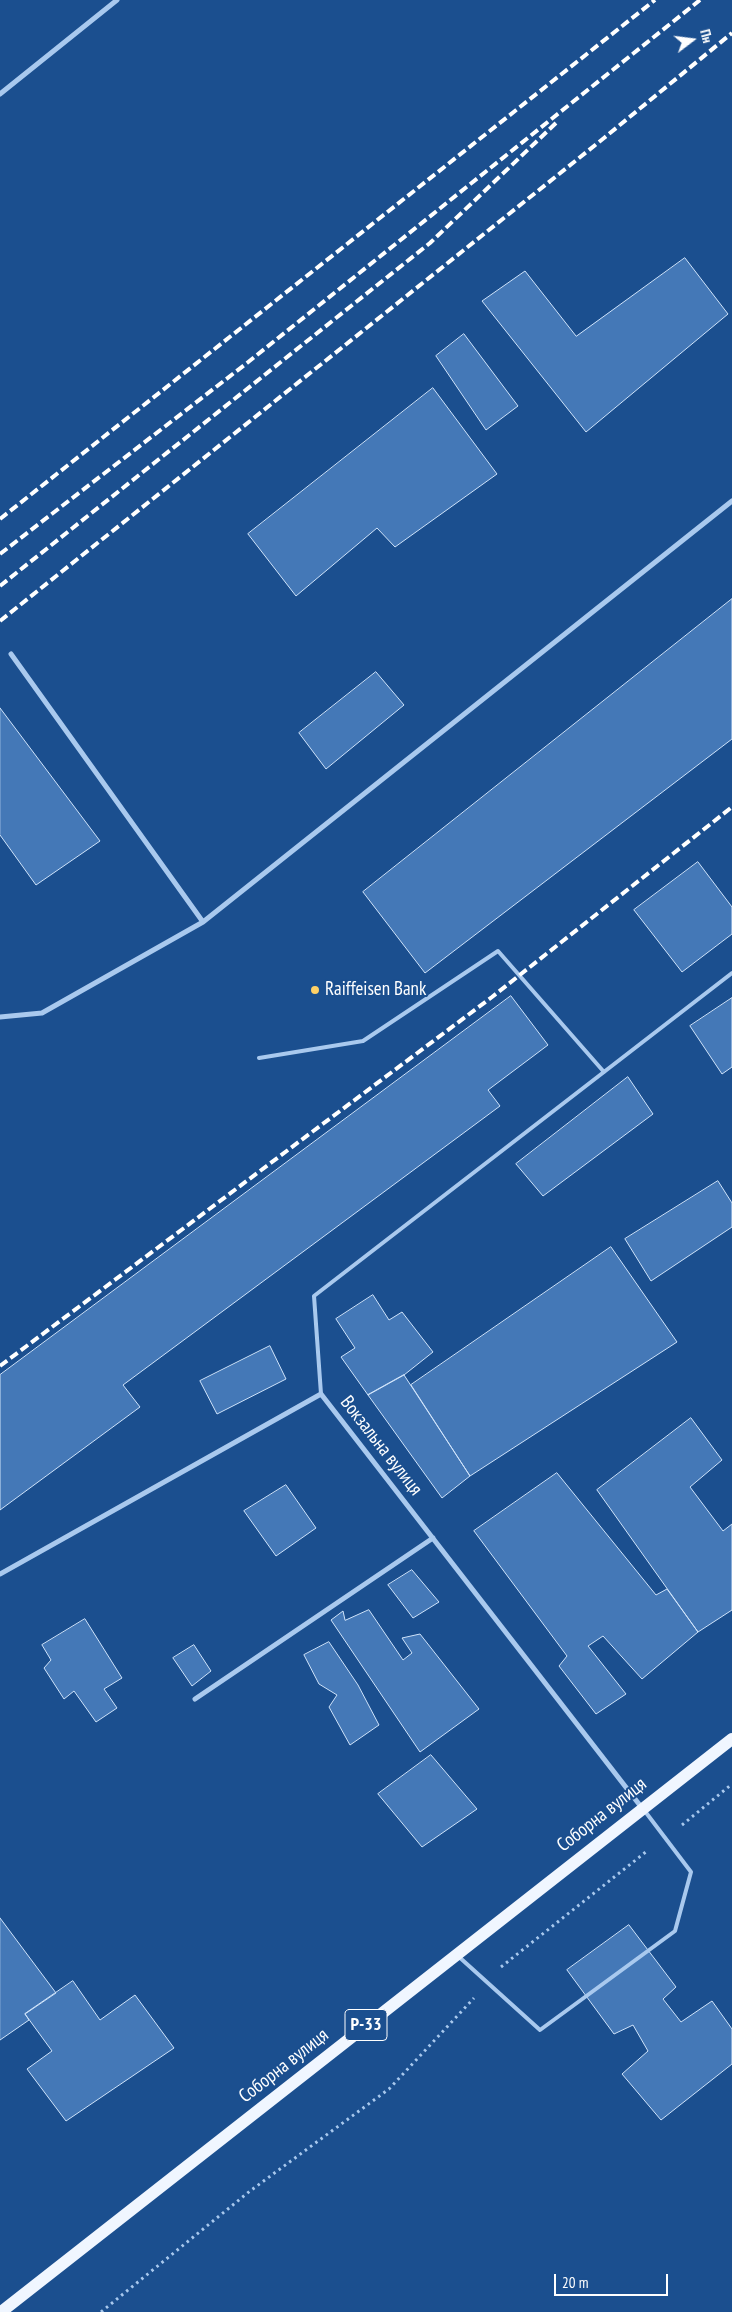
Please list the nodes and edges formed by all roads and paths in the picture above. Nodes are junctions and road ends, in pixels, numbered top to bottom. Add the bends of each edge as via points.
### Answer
1 (117, 0) edge
2 (0, 94) edge
3 (732, 501) edge
4 (11, 654) dead end
5 (203, 922) junction
6 (732, 973) edge
7 (0, 1017) edge
8 (259, 1058) dead end
9 (604, 1072) junction
10 (322, 1394) junction
11 (433, 1538) junction
12 (0, 1574) edge
13 (195, 1699) dead end
14 (732, 1739) edge
15 (732, 1784) edge
16 (642, 1808) junction
17 (665, 1838) junction
18 (456, 1954) junction
19 (488, 1982) junction
20 (1, 2312) edge
21 (101, 2312) edge

1 - 2 street
3 - 5 street
4 - 5 street
5 - 7 street via 42,1013
6 - 9 lane
8 - 9 lane via 363,1041 498,950
9 - 10 lane via 314,1296
10 - 11 street, Вокзальна вулиця
10 - 12 street, Вокзальна вулиця
11 - 13 street
11 - 16 street, Вокзальна вулиця
14 - 16 main road, Соборна вулиця / Р-33
15 - 17 path
16 - 17 lane
16 - 18 main road, Соборна вулиця / Р-33
17 - 19 path via 504,1962
17 - 19 lane via 691,1872 675,1931 540,2030
18 - 19 lane
18 - 20 main road, Соборна вулиця / Р-33
19 - 21 path via 389,2089 250,2191

